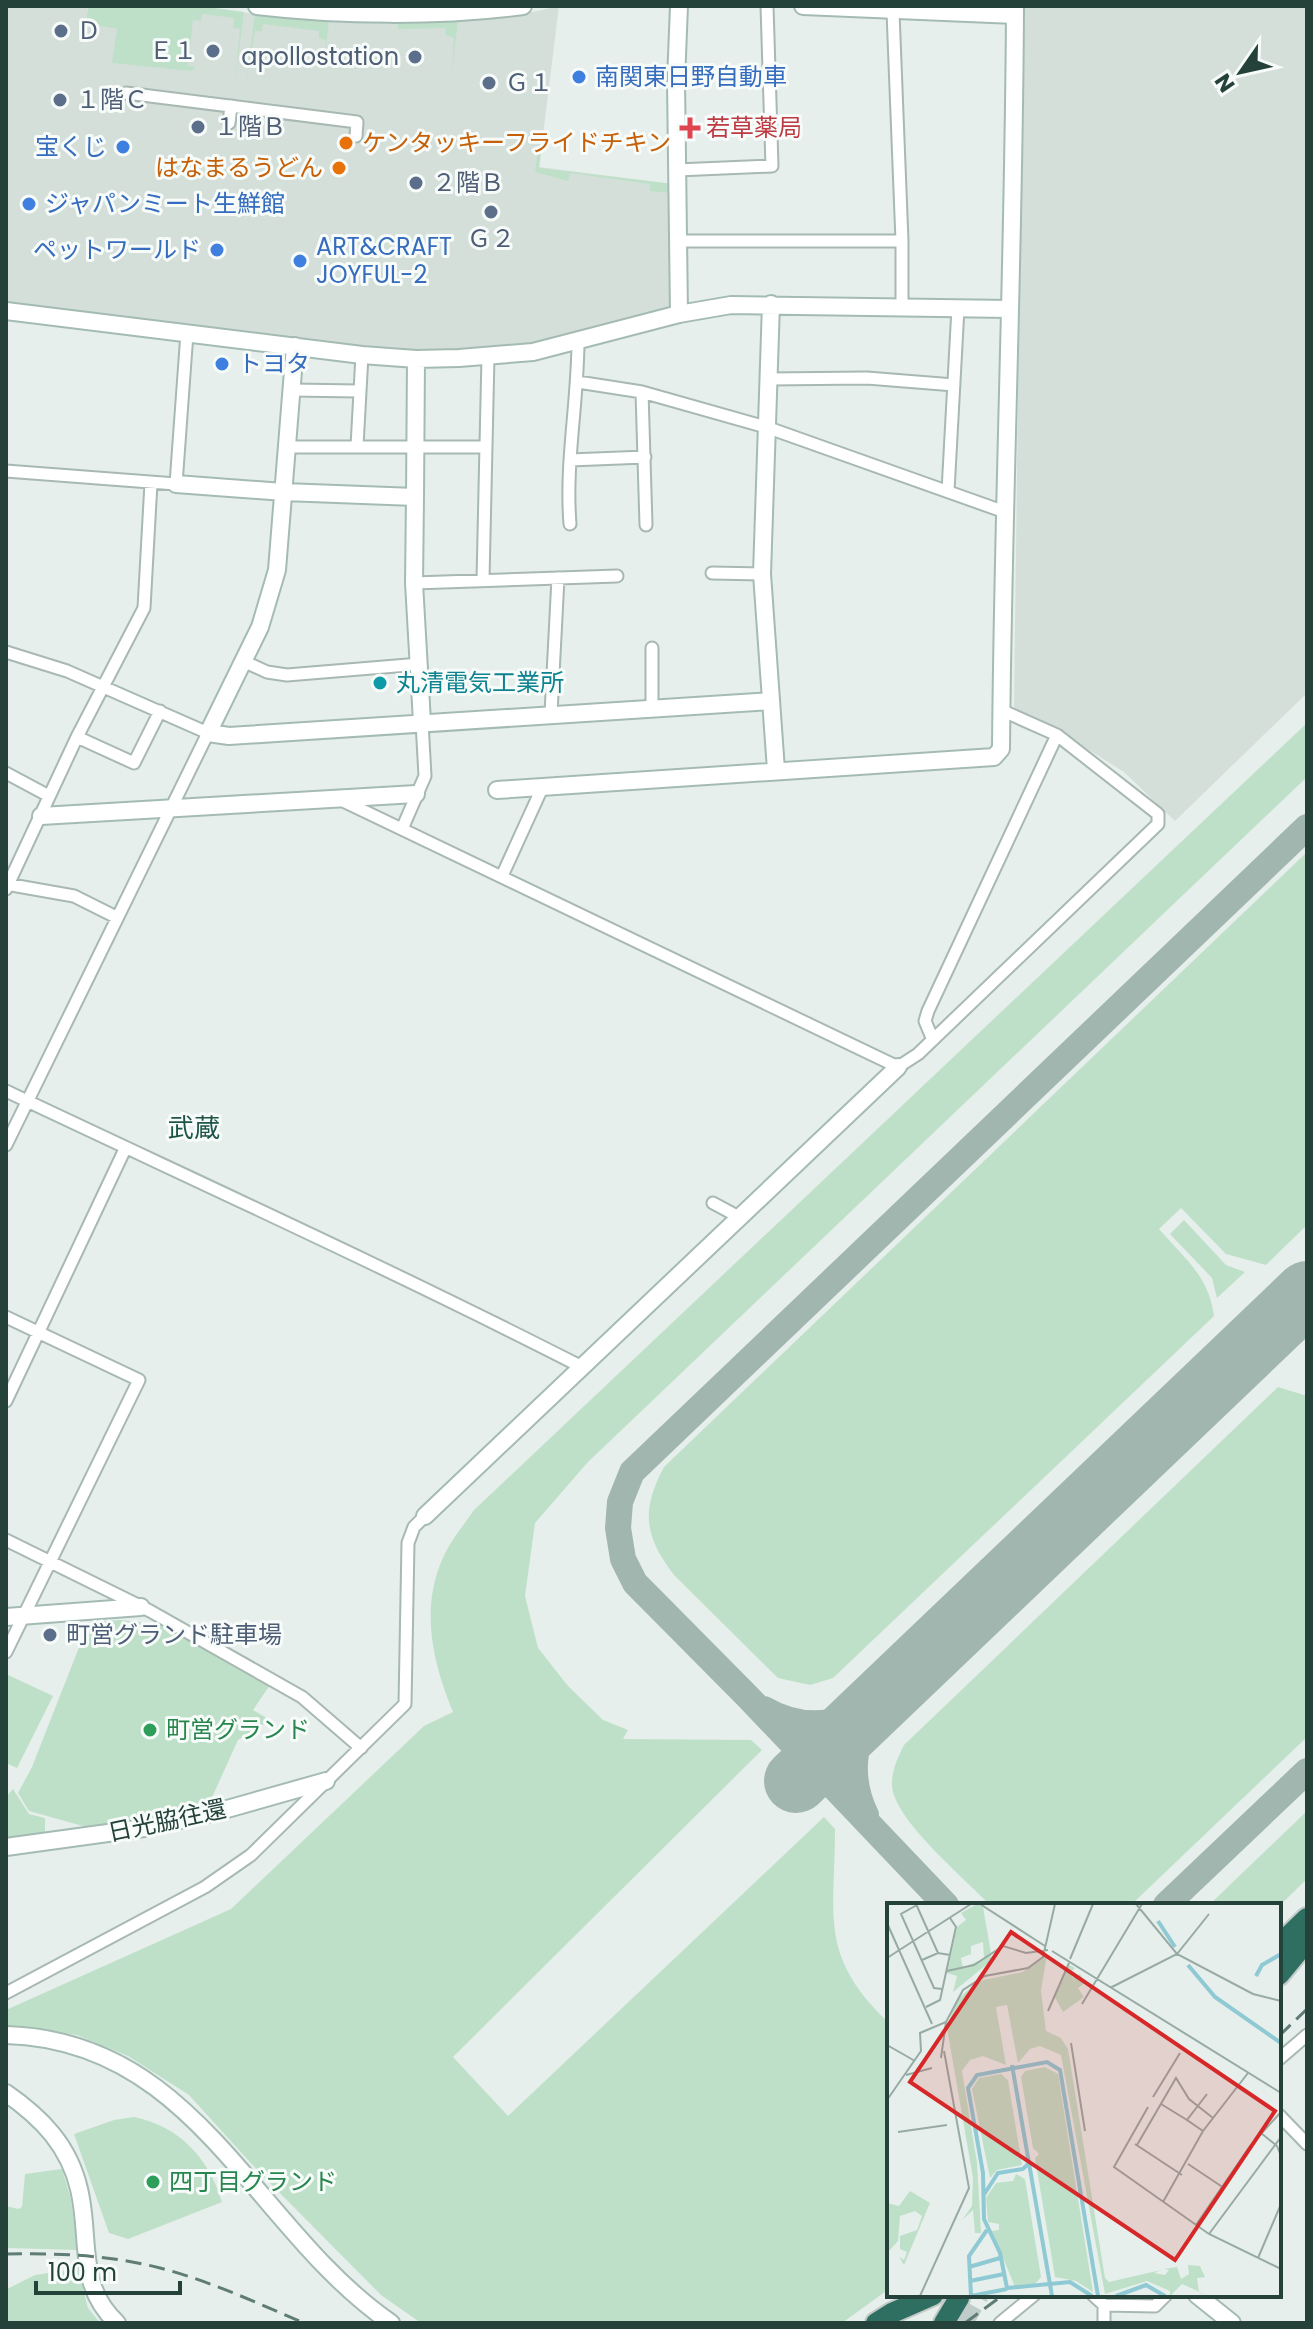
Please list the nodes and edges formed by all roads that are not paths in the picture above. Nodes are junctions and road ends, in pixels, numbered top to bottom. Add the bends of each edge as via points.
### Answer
1 (257, 6) edge
2 (523, 6) edge
3 (679, 6) edge
4 (767, 6) edge
5 (803, 6) edge
6 (442, 9) edge
7 (1015, 11) edge
8 (893, 12) junction
9 (126, 93) dead end
10 (237, 105) junction
11 (229, 123) dead end
12 (356, 136) dead end
13 (677, 170) junction
14 (678, 241) junction
15 (902, 241) junction
16 (771, 304) junction
17 (902, 306) junction
18 (958, 308) junction
19 (1010, 309) junction
20 (6, 311) edge
21 (679, 314) junction
22 (187, 333) junction
23 (578, 340) junction
24 (295, 346) junction
25 (362, 355) junction
26 (488, 356) junction
27 (416, 359) junction
28 (769, 379) junction
29 (578, 382) junction
30 (954, 385) junction
31 (291, 390) junction
32 (359, 391) junction
33 (642, 392) junction
34 (766, 427) junction
35 (357, 446) junction
36 (417, 446) junction
37 (287, 447) junction
38 (486, 447) junction
39 (645, 457) junction
40 (570, 460) junction
41 (6, 471) edge
42 (151, 483) junction
43 (176, 484) junction
44 (948, 491) junction
45 (284, 492) junction
46 (415, 497) junction
47 (1005, 512) junction
48 (570, 524) dead end
49 (646, 525) dead end
50 (712, 573) dead end
51 (762, 574) junction
52 (617, 576) dead end
53 (558, 578) junction
54 (483, 580) junction
55 (414, 583) junction
56 (652, 648) dead end
57 (6, 652) edge
58 (243, 661) junction
59 (420, 664) junction
60 (102, 686) junction
61 (771, 701) junction
62 (652, 707) junction
63 (1001, 710) junction
64 (160, 711) junction
65 (551, 713) junction
66 (422, 722) junction
67 (208, 733) junction
68 (1057, 735) junction
69 (77, 737) junction
70 (776, 770) junction
71 (6, 773) edge
72 (543, 786) junction
73 (497, 790) dead end
74 (416, 794) junction
75 (49, 796) junction
76 (337, 798) junction
77 (172, 808) junction
78 (41, 816) junction
79 (402, 829) junction
80 (502, 876) junction
81 (7, 885) edge
82 (116, 917) junction
83 (932, 1037) junction
84 (898, 1067) junction
85 (6, 1091) edge
86 (28, 1101) junction
87 (6, 1145) edge
88 (125, 1149) junction
89 (713, 1203) dead end
90 (739, 1217) junction
91 (6, 1317) edge
92 (38, 1333) junction
93 (582, 1367) junction
94 (6, 1401) edge
95 (425, 1516) joint
96 (6, 1540) edge
97 (51, 1561) junction
98 (141, 1607) junction
99 (24, 1616) junction
100 (6, 1617) edge
101 (6, 1652) edge
102 (361, 1748) junction
103 (326, 1781) junction
104 (6, 1847) edge
105 (1307, 1918) edge
106 (1307, 1941) edge
107 (1281, 1943) edge
108 (1281, 1966) edge
109 (1281, 1973) edge
110 (6, 1993) edge
111 (6, 2035) edge
112 (1307, 2035) edge
113 (1281, 2057) edge
114 (6, 2093) edge
115 (1281, 2117) edge
116 (1307, 2144) edge
117 (900, 2297) edge
118 (928, 2297) edge
119 (1032, 2297) edge
120 (1095, 2297) edge
121 (1164, 2297) edge
122 (1200, 2297) edge
123 (959, 2298) dead end
124 (1104, 2305) junction
125 (117, 2323) edge
126 (391, 2323) edge
127 (864, 2323) edge
128 (876, 2323) edge
129 (944, 2323) edge
130 (1000, 2323) edge
131 (1104, 2323) edge
132 (1232, 2323) edge

1 - 6 street via 324,12
2 - 6 street
3 - 13 street
4 - 13 street via 772,166
5 - 8 street
7 - 8 street
7 - 19 street
8 - 15 street
9 - 10 street
10 - 11 street
10 - 12 street via 256,116 357,122
13 - 14 street
14 - 15 street
14 - 21 street
15 - 17 street
16 - 17 street
16 - 21 street
16 - 28 street
17 - 18 street
18 - 19 street
18 - 30 street
19 - 47 street
20 - 22 street
21 - 23 street
22 - 24 street
22 - 43 street
23 - 26 street
23 - 29 street
24 - 25 street
24 - 31 street
25 - 27 street
25 - 32 street
26 - 27 street
26 - 38 street
27 - 36 street
28 - 30 street via 867,378
28 - 34 street
29 - 33 street
29 - 40 street
30 - 44 street
31 - 32 street
31 - 37 street
32 - 35 street
33 - 34 street
33 - 39 street
34 - 44 street
34 - 51 street
35 - 36 street
35 - 37 street
36 - 38 street
36 - 46 street
37 - 45 street
38 - 54 street
39 - 40 street
39 - 49 street
40 - 48 street
41 - 42 street
42 - 43 street
42 - 60 street via 144,608
43 - 45 street
44 - 47 street
45 - 46 street
45 - 58 street via 277,570 260,627
46 - 55 street
47 - 63 street
50 - 51 street
51 - 61 street
52 - 53 street
53 - 54 street
53 - 65 street
54 - 55 street
55 - 59 street
56 - 62 street
57 - 60 street
58 - 59 street via 287,675
58 - 67 street
59 - 66 street
60 - 64 street
60 - 69 street
61 - 62 street
61 - 70 street
62 - 65 street
63 - 68 street
63 - 70 street via 1001,749 994,757
64 - 67 street
64 - 69 street via 134,763
65 - 66 street
66 - 67 street via 229,736
66 - 74 street via 425,776
67 - 77 street
68 - 83 street via 928,1011 925,1021
68 - 83 street via 1158,814 1158,824
69 - 75 street
70 - 72 street
71 - 75 street
72 - 73 street
72 - 80 street
74 - 76 street
74 - 79 street
75 - 78 street
76 - 77 street
76 - 79 street
77 - 78 street
77 - 82 street
78 - 81 street
79 - 80 street
80 - 84 street
81 - 82 street via 74,896
82 - 86 street
83 - 84 street
84 - 90 street
85 - 86 street
86 - 87 street
86 - 88 street
88 - 92 street
88 - 93 street
89 - 90 street
90 - 93 street
91 - 92 street
92 - 94 street
92 - 97 street via 139,1380
93 - 95 street
95 - 102 street via 408,1543 405,1704
96 - 97 street
97 - 98 street
97 - 99 street
98 - 99 street
98 - 102 street via 302,1697
99 - 100 street
99 - 101 street
102 - 103 street
103 - 104 street, 日光脇往還 via 144,1828
103 - 110 street via 251,1855 205,1887
105 - 107 highway
106 - 108 highway
106 - 109 highway
111 - 126 street via 95,2053 172,2098 329,2272
112 - 113 street
114 - 125 street via 41,2120 66,2154 80,2193 91,2285
115 - 116 street
117 - 127 highway
118 - 128 highway
119 - 130 street
120 - 124 street
121 - 124 street via 1155,2306
122 - 132 street
123 - 129 highway
124 - 131 street

